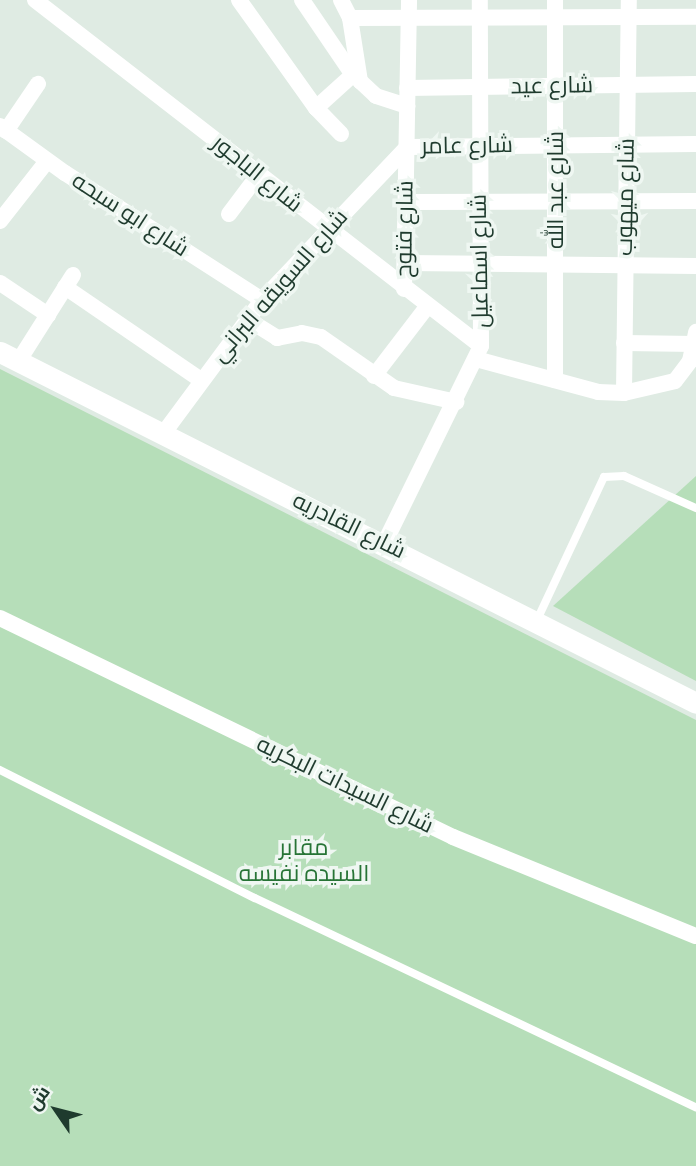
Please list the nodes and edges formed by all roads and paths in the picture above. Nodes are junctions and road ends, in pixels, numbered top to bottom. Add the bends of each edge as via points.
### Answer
1 (35, 0) edge
2 (239, 0) edge
3 (302, 0) edge
4 (341, 0) edge
5 (409, 0) edge
6 (480, 0) edge
7 (555, 0) edge
8 (629, 0) edge
9 (696, 17) edge
10 (351, 18) junction
11 (408, 18) junction
12 (480, 18) junction
13 (555, 18) junction
14 (629, 18) junction
15 (355, 73) junction
16 (38, 84) dead end
17 (696, 84) edge
18 (628, 85) junction
19 (555, 86) junction
20 (480, 87) junction
21 (407, 88) junction
22 (407, 106) junction
23 (316, 108) junction
24 (2, 130) edge
25 (341, 134) dead end
26 (627, 144) junction
27 (696, 144) edge
28 (556, 145) junction
29 (479, 146) junction
30 (407, 147) junction
31 (47, 161) junction
32 (259, 174) junction
33 (626, 201) junction
34 (696, 201) edge
35 (406, 202) junction
36 (478, 202) junction
37 (556, 202) junction
38 (229, 214) dead end
39 (0, 221) edge
40 (326, 229) junction
41 (405, 263) junction
42 (481, 264) junction
43 (556, 265) junction
44 (625, 265) junction
45 (696, 266) edge
46 (0, 283) edge
47 (404, 289) junction
48 (262, 300) junction
49 (427, 307) junction
50 (48, 315) junction
51 (247, 319) junction
52 (695, 338) edge
53 (624, 343) junction
54 (478, 352) junction
55 (9, 357) edge
56 (374, 376) junction
57 (209, 379) junction
58 (555, 380) junction
59 (624, 393) junction
60 (456, 402) junction
61 (163, 434) junction
62 (696, 508) edge
63 (385, 542) junction
64 (0, 618) edge
65 (537, 620) junction
66 (696, 703) edge
67 (0, 771) edge
68 (696, 936) edge
69 (696, 1107) edge

1 - 32 street, شارع الباجور
2 - 23 street
3 - 15 street
4 - 10 street
5 - 11 street, شارع فتوح
6 - 12 street, شارع اسماعيل
7 - 13 street, شارع عبد الله
8 - 14 street, شارع ميهوب
9 - 14 street
10 - 11 street
10 - 15 street
11 - 12 street
11 - 21 street, شارع فتوح
12 - 13 street
12 - 20 street, شارع اسماعيل
13 - 14 street
13 - 19 street, شارع عبد الله
14 - 18 street, شارع ميهوب
15 - 22 street via 369,91
15 - 23 street
16 - 24 street
17 - 18 street, شارع عيد
18 - 19 street, شارع عيد
18 - 26 street, شارع ميهوب
19 - 20 street, شارع عيد
19 - 28 street, شارع عبد الله
20 - 21 street, شارع عيد
20 - 29 street, شارع اسماعيل
21 - 22 street, شارع فتوح
22 - 30 street, شارع فتوح
23 - 25 street
24 - 31 street, شارع ابو سبحه
26 - 27 street, شارع عامر
26 - 28 street, شارع عامر
26 - 33 street, شارع ميهوب
28 - 29 street, شارع عامر
28 - 37 street, شارع عبد الله
29 - 30 street, شارع عامر
29 - 36 street, شارع اسماعيل
30 - 35 street, شارع فتوح
30 - 40 street, شارع السويقه البراني
31 - 39 street
31 - 48 street, شارع ابو سبحه
32 - 38 street
32 - 40 street, شارع الباجور
33 - 34 street
33 - 37 street
33 - 44 street, شارع ميهوب
35 - 36 street
35 - 41 street, شارع فتوح
36 - 37 street
36 - 42 street, شارع اسماعيل
37 - 43 street, شارع عبد الله
40 - 47 street, شارع الباجور
40 - 48 street, شارع السويقه البراني
41 - 42 street
41 - 47 street, شارع فتوح
42 - 43 street
42 - 54 street, شارع اسماعيل
43 - 44 street
43 - 58 street, شارع عبد الله
44 - 45 street
44 - 53 street, شارع ميهوب
46 - 50 street
47 - 49 street, شارع الباجور
48 - 51 street, شارع السويقه البراني
49 - 54 street, شارع الباجور
49 - 56 street
50 - 55 street
50 - 57 street via 69,281
51 - 56 street via 277,338 321,337
51 - 57 street, شارع السويقه البراني
52 - 53 street
52 - 59 street via 684,372 675,380
53 - 59 street, شارع ميهوب
54 - 58 street
54 - 60 street, شارع اسماعيل
55 - 61 street, شارع القادريه
56 - 60 street via 404,392
57 - 61 street, شارع السويقه البراني
58 - 59 street via 598,392
60 - 63 street, شارع اسماعيل
61 - 63 street, شارع القادريه
62 - 65 lane via 624,476 604,477
63 - 65 street, شارع القادريه
64 - 68 street, شارع السيدات البكريه via 453,837
65 - 66 street, شارع القادريه
67 - 69 lane via 255,898

